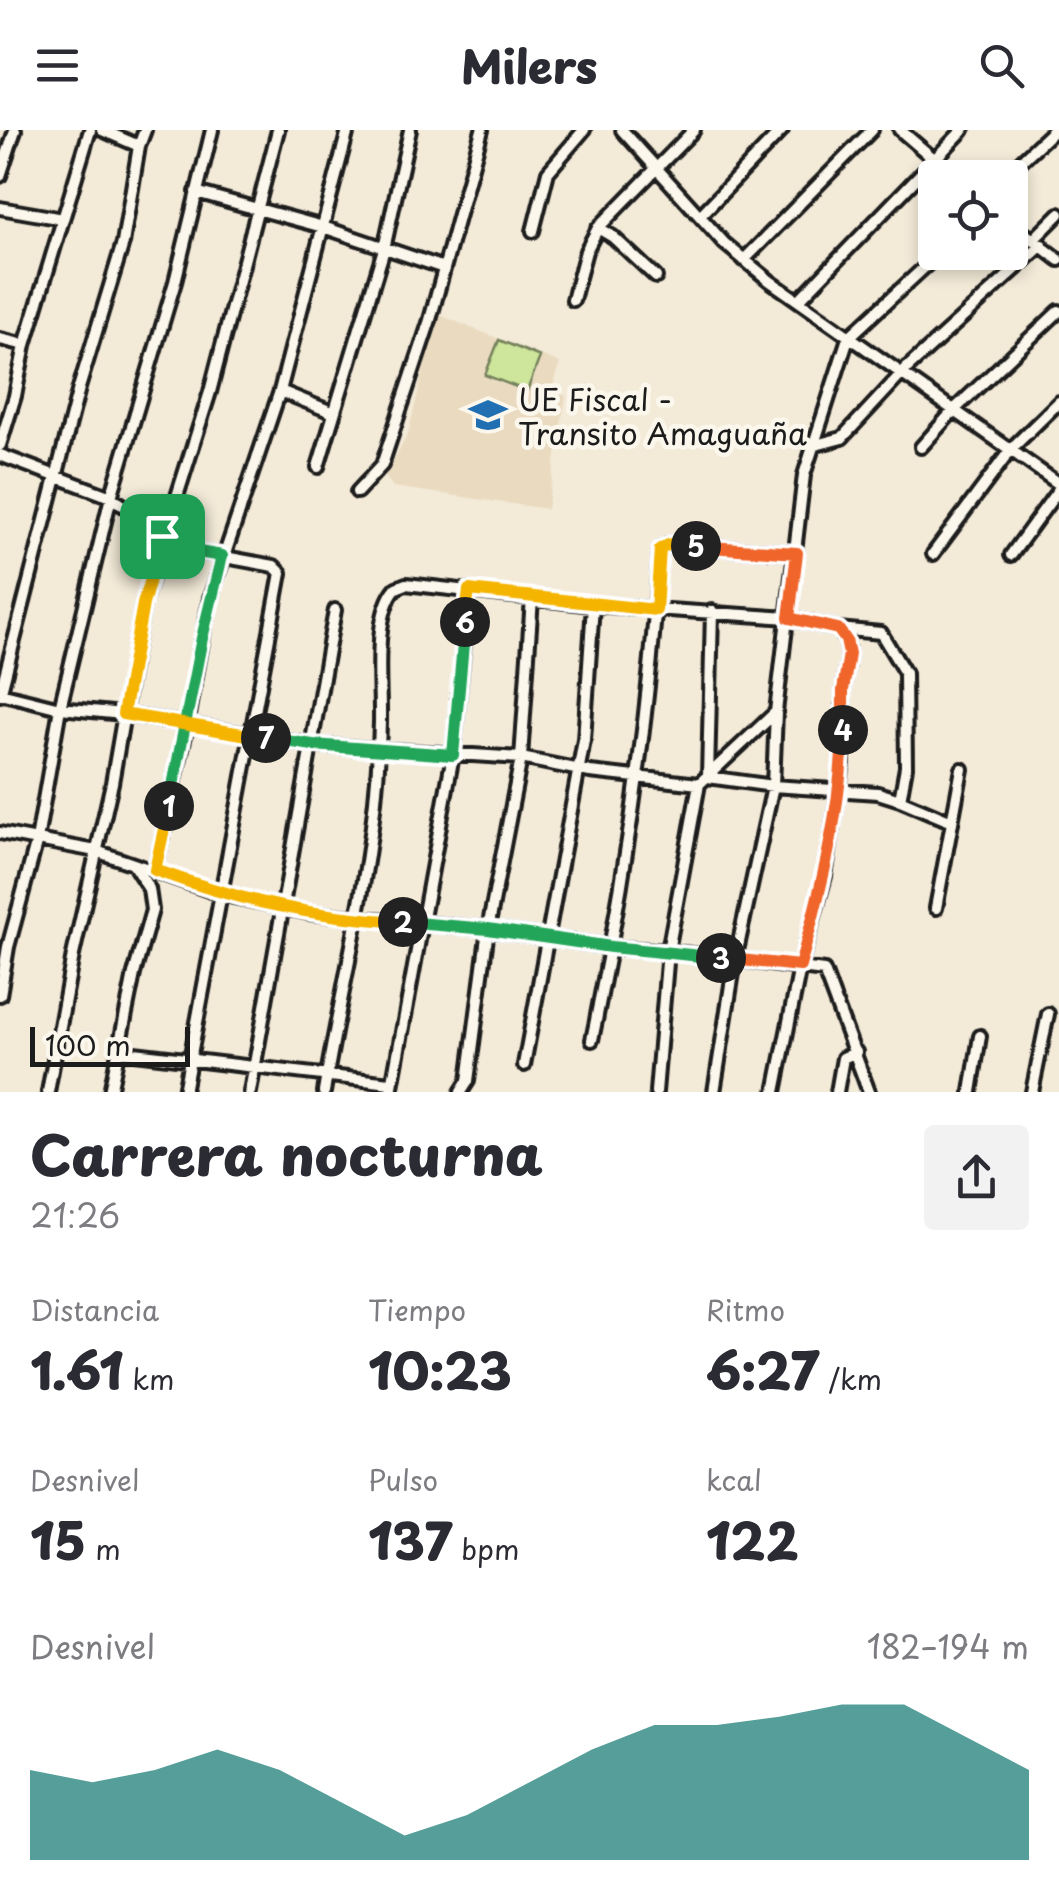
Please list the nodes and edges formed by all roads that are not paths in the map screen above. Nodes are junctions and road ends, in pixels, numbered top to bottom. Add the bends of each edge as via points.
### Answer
1 (15, 130) edge
2 (90, 130) edge
3 (102, 130) edge
4 (145, 130) edge
5 (212, 130) edge
6 (278, 130) edge
7 (348, 130) edge
8 (410, 130) edge
9 (482, 130) edge
10 (584, 130) edge
11 (622, 130) edge
12 (694, 130) edge
13 (782, 130) edge
14 (872, 130) edge
15 (900, 130) edge
16 (963, 130) edge
17 (1054, 130) edge
18 (139, 146) junction
19 (934, 158) junction
20 (1022, 160) edge
21 (657, 167) junction
22 (0, 176) edge
23 (196, 192) junction
24 (0, 208) edge
25 (255, 210) junction
26 (1059, 214) edge
27 (700, 216) junction
28 (63, 219) junction
29 (324, 227) junction
30 (598, 228) junction
31 (534, 231) dead end
32 (1028, 235) edge
33 (1038, 242) junction
34 (384, 249) junction
35 (744, 260) junction
36 (1059, 260) edge
37 (444, 268) junction
38 (921, 270) edge
39 (656, 277) dead end
40 (573, 300) dead end
41 (800, 300) junction
42 (1059, 312) edge
43 (848, 338) junction
44 (0, 339) edge
45 (25, 345) junction
46 (903, 372) junction
47 (280, 391) junction
48 (1059, 402) edge
49 (956, 409) junction
50 (334, 413) junction
51 (0, 444) edge
52 (812, 446) junction
53 (921, 447) dead end
54 (1012, 448) junction
55 (0, 455) edge
56 (318, 467) dead end
57 (57, 474) junction
58 (1059, 486) edge
59 (357, 492) dead end
60 (111, 498) junction
61 (162, 536) junction
62 (797, 553) junction
63 (933, 554) dead end
64 (1011, 555) dead end
65 (222, 556) junction
66 (469, 590) junction
67 (532, 598) junction
68 (593, 605) junction
69 (335, 610) dead end
70 (656, 610) junction
71 (712, 611) junction
72 (789, 618) junction
73 (838, 629) junction
74 (0, 694) edge
75 (60, 708) junction
76 (776, 712) junction
77 (123, 714) junction
78 (187, 726) junction
79 (250, 736) junction
80 (313, 745) junction
81 (380, 751) junction
82 (453, 755) junction
83 (521, 758) junction
84 (962, 768) dead end
85 (578, 770) junction
86 (640, 778) junction
87 (704, 781) junction
88 (773, 786) junction
89 (837, 789) junction
90 (900, 800) junction
91 (952, 822) junction
92 (0, 833) edge
93 (37, 840) junction
94 (96, 851) junction
95 (133, 863) junction
96 (155, 870) junction
97 (220, 894) junction
98 (282, 908) junction
99 (936, 908) dead end
100 (359, 920) junction
101 (421, 924) junction
102 (488, 929) junction
103 (546, 937) junction
104 (611, 947) junction
105 (668, 951) junction
106 (735, 960) junction
107 (800, 966) junction
108 (0, 995) edge
109 (1048, 1014) dead end
110 (980, 1036) dead end
111 (592, 1040) dead end
112 (117, 1051) junction
113 (856, 1052) junction
114 (190, 1059) junction
115 (524, 1065) dead end
116 (255, 1067) junction
117 (326, 1078) junction
118 (391, 1088) edge
119 (48, 1092) edge
120 (110, 1092) edge
121 (184, 1092) edge
122 (250, 1092) edge
123 (324, 1092) edge
124 (461, 1092) edge
125 (656, 1092) edge
126 (714, 1092) edge
127 (775, 1092) edge
128 (837, 1092) edge
129 (869, 1092) edge
130 (970, 1092) edge
131 (1032, 1092) edge

1 - 22 street
2 - 28 street
3 - 18 street
4 - 18 street
5 - 23 street
6 - 25 street
7 - 29 street
8 - 34 street
9 - 37 street
10 - 31 street via 548,172
11 - 21 street
12 - 21 street
13 - 27 street
14 - 35 street
15 - 19 street
16 - 19 street
17 - 20 street
18 - 57 street via 123,243
19 - 41 street
21 - 27 street
21 - 30 street
23 - 25 street
23 - 60 street
24 - 28 street
25 - 29 street
25 - 61 street via 210,392
26 - 33 street
27 - 35 street
28 - 45 street
29 - 34 street
29 - 47 street
30 - 39 street
30 - 40 street
32 - 33 street
33 - 36 street
33 - 46 street
34 - 37 street
34 - 50 street
35 - 41 street
37 - 59 street via 382,465
38 - 43 street
41 - 43 street
42 - 49 street
43 - 46 street
43 - 52 street
44 - 45 street
45 - 51 street
46 - 49 street
46 - 52 street via 842,438
47 - 50 street
47 - 65 street
48 - 54 street
49 - 53 street
49 - 54 street
50 - 56 street
52 - 62 street
54 - 58 street
54 - 63 street
55 - 57 street
57 - 60 street
57 - 74 street
58 - 64 street
60 - 61 street
60 - 75 street
61 - 65 street via 187,550
61 - 77 street
62 - 70 street via 663,545
62 - 72 street
65 - 78 street
65 - 79 street via 281,572
66 - 67 street
66 - 81 street via 406,584 391,594 382,632
66 - 82 street
67 - 68 street
67 - 83 street
68 - 70 street
68 - 85 street
69 - 80 street
70 - 71 street
70 - 86 street
71 - 72 street
71 - 87 street
72 - 73 street
72 - 76 street
73 - 89 street via 849,654
73 - 90 street via 882,633 905,672
74 - 75 street
75 - 77 street
75 - 93 street
76 - 87 street
76 - 88 street
77 - 78 street
77 - 94 street
78 - 79 street
78 - 96 street
79 - 80 street
79 - 97 street
80 - 81 street
80 - 98 street
81 - 82 street
81 - 100 street
82 - 83 street
82 - 101 street
83 - 85 street
83 - 102 street
84 - 91 street
85 - 86 street
85 - 103 street
86 - 87 street
86 - 104 street
87 - 88 street
87 - 105 street
88 - 89 street
88 - 106 street
89 - 90 street
89 - 107 street via 824,876
90 - 91 street
91 - 99 street
92 - 93 street
93 - 94 street
93 - 108 street
94 - 95 street
94 - 119 street
95 - 96 street
95 - 112 street via 149,889 152,910
96 - 97 street
97 - 98 street
97 - 114 street
98 - 100 street
98 - 116 street
100 - 101 street
100 - 117 street
101 - 102 street
101 - 118 street
102 - 103 street
102 - 124 street
103 - 104 street
103 - 115 street
104 - 105 street
104 - 111 street
105 - 106 street
105 - 125 street
106 - 107 street
106 - 126 street
107 - 113 street via 826,974
107 - 127 street
109 - 131 street
110 - 130 street
112 - 114 street
112 - 120 street
113 - 128 street via 843,1058
113 - 129 street
114 - 116 street
114 - 121 street
116 - 117 street
116 - 122 street
117 - 118 street
117 - 123 street

